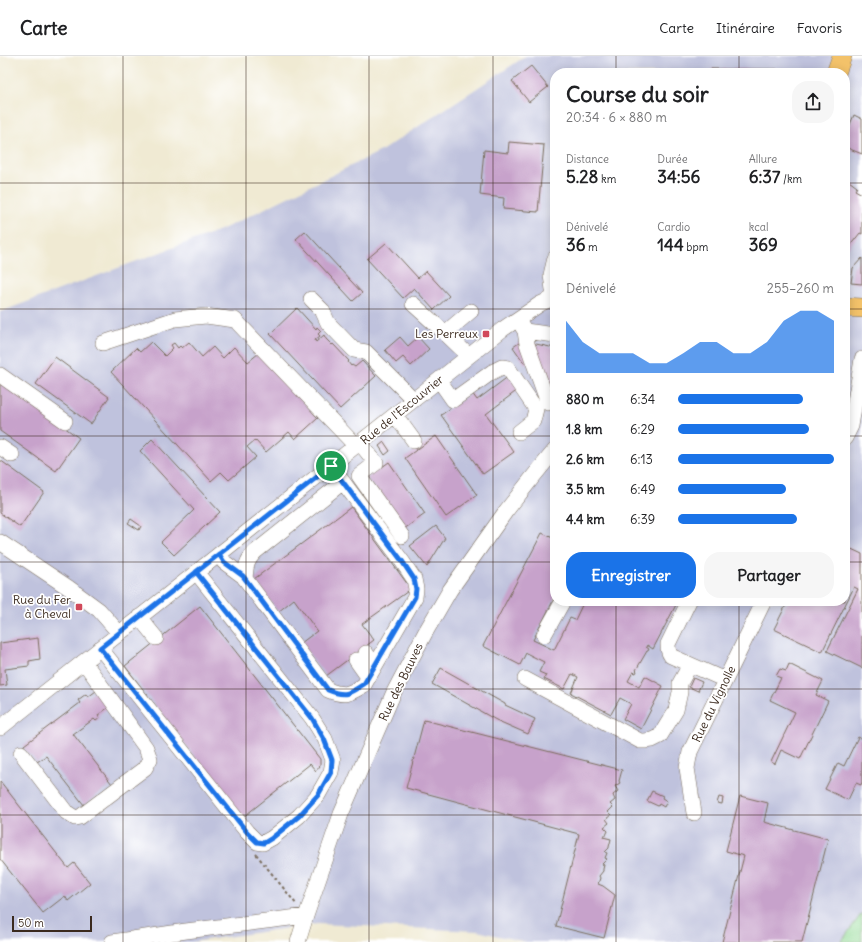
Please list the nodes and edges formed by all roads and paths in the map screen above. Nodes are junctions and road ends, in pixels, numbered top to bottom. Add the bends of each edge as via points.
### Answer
1 (842, 56) edge
2 (838, 68) edge
3 (550, 285) edge
4 (310, 299) dead end
5 (413, 304) dead end
6 (850, 307) edge
7 (862, 308) edge
8 (471, 311) dead end
9 (850, 319) edge
10 (862, 319) edge
11 (519, 322) junction
12 (445, 333) junction
13 (550, 333) edge
14 (103, 343) dead end
15 (469, 356) junction
16 (862, 359) edge
17 (0, 375) edge
18 (439, 380) junction
19 (414, 400) junction
20 (548, 403) dead end
21 (850, 409) edge
22 (395, 415) junction
23 (65, 421) dead end
24 (519, 432) dead end
25 (414, 441) dead end
26 (358, 444) junction
27 (550, 456) edge
28 (331, 466) junction
29 (343, 482) junction
30 (402, 536) dead end
31 (0, 542) edge
32 (219, 554) junction
33 (196, 572) junction
34 (245, 579) junction
35 (560, 606) edge
36 (687, 606) edge
37 (762, 606) edge
38 (140, 617) junction
39 (119, 633) junction
40 (544, 634) dead end
41 (156, 638) dead end
42 (100, 648) junction
43 (361, 656) dead end
44 (83, 662) junction
45 (690, 664) junction
46 (372, 672) junction
47 (525, 679) dead end
48 (725, 680) junction
49 (0, 728) edge
50 (21, 753) dead end
51 (694, 813) dead end
52 (306, 916) junction
53 (112, 942) edge
54 (298, 942) edge

1 - 2 main road
3 - 11 street, Rue de l'Escouvrier via 540,304
4 - 19 street via 322,310 328,323 354,350 366,352
5 - 12 street
6 - 7 main road
8 - 12 street
9 - 10 main road
11 - 13 street
11 - 15 street, Rue de l'Escouvrier via 503,329
11 - 20 street
12 - 15 street
14 - 26 street via 175,319 206,316 235,320
15 - 18 street, Rue de l'Escouvrier
16 - 21 street
17 - 23 street
18 - 19 street, Rue de l'Escouvrier
18 - 24 street via 453,400 492,372 502,367 508,368 536,409 533,421
19 - 22 street, Rue de l'Escouvrier
22 - 25 street
22 - 26 street, Rue de l'Escouvrier
26 - 28 street, Rue de l'Escouvrier
26 - 30 street via 376,463 359,476
27 - 52 street, Rue des Bauves via 481,545 425,633 394,692 341,814
28 - 29 street
28 - 32 street, Rue de l'Escouvrier
29 - 34 street via 254,552 248,559
29 - 46 street via 402,561 414,579 416,589 415,597
31 - 39 street via 99,610
32 - 33 street, Rue de l'Escouvrier
32 - 34 street via 224,562
33 - 38 street, Rue de l'Escouvrier
33 - 42 street via 312,718 332,760 331,772 318,795 299,816 272,838 264,843 257,842 247,832
34 - 46 street via 328,690 338,694 351,693 364,684
35 - 40 street
36 - 45 street via 668,648 672,656
37 - 48 street, Rue du Vignolle
38 - 39 street, Rue de l'Escouvrier
38 - 41 street
39 - 42 street, Rue de l'Escouvrier
42 - 44 street, Rue de l'Escouvrier
43 - 46 street
44 - 49 street, Rue de l'Escouvrier
44 - 50 street via 146,748 150,759 145,768 80,817 75,818 66,812
45 - 47 street via 680,683 676,710 660,736 645,741
45 - 48 street
48 - 51 street, Rue du Vignolle via 690,752 687,768
52 - 53 street via 186,930
52 - 54 street, Rue des Bauves

